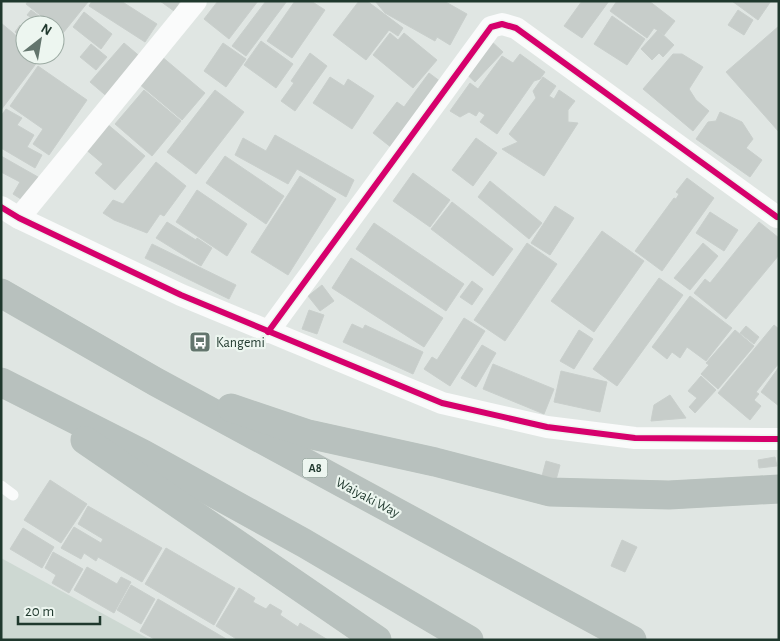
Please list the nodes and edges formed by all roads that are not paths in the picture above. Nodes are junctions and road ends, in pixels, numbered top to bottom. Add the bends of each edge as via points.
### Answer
1 (196, 1) edge
2 (10, 212) edge
3 (777, 217) dead end
4 (1, 293) edge
5 (268, 332) junction
6 (156, 382) junction
7 (1, 383) edge
8 (779, 439) edge
9 (1, 486) edge
10 (779, 489) edge
11 (13, 495) dead end
12 (377, 640) edge
13 (469, 640) edge
14 (632, 640) edge

1 - 2 street
2 - 5 street via 181,295
3 - 5 street via 516,28 502,24 491,27
4 - 6 highway, Waiyaki Way / A8
5 - 8 street via 442,404 547,427 635,438
6 - 10 highway via 308,434 550,492 669,495
6 - 14 highway, Waiyaki Way / A8
7 - 12 highway
7 - 13 highway via 144,454
9 - 11 lane

